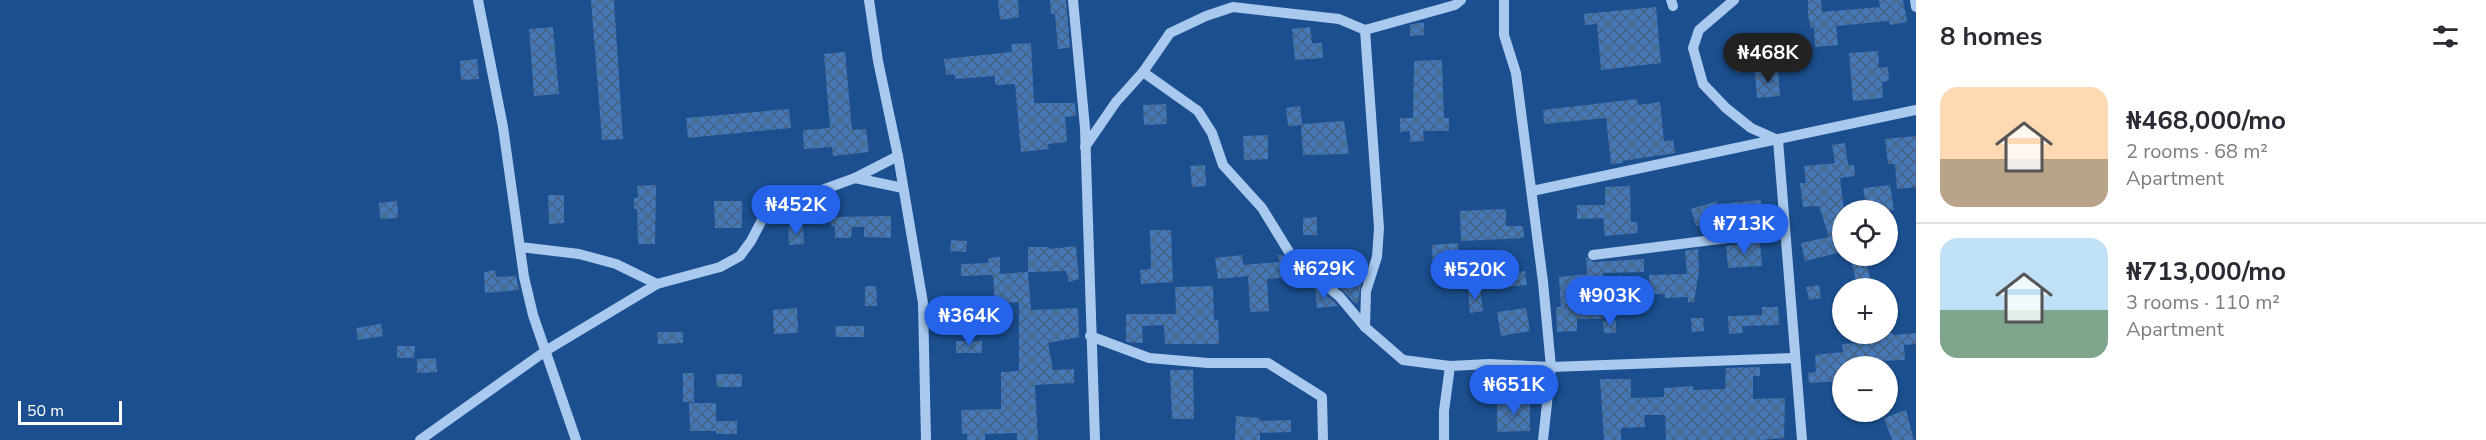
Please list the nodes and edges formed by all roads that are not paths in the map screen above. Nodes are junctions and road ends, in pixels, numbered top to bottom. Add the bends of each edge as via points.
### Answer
1 (478, 0) edge
2 (869, 0) edge
3 (1073, 0) edge
4 (1461, 0) edge
5 (1504, 0) edge
6 (1734, 0) edge
7 (1915, 0) edge
8 (1233, 3) edge
9 (1916, 7) edge
10 (1365, 30) junction
11 (1143, 72) junction
12 (1916, 110) edge
13 (1778, 140) junction
14 (1085, 147) junction
15 (898, 156) junction
16 (855, 178) junction
17 (903, 188) junction
18 (1532, 191) junction
19 (1784, 231) junction
20 (520, 247) junction
21 (1593, 255) dead end
22 (657, 284) junction
23 (1365, 327) junction
24 (1090, 336) junction
25 (547, 350) junction
26 (1795, 358) junction
27 (1450, 366) junction
28 (1551, 366) junction
29 (420, 440) edge
30 (576, 440) edge
31 (926, 440) edge
32 (1095, 440) edge
33 (1323, 440) edge
34 (1444, 440) edge
35 (1543, 440) edge
36 (1802, 440) edge

1 - 20 street via 503,128
2 - 15 street
3 - 14 street
4 - 10 street
5 - 18 street via 1504,35 1516,73
6 - 13 street via 1699,30 1693,48 1702,84 1751,128
7 - 9 street
8 - 10 street via 1339,20
8 - 11 street via 1170,33
10 - 23 street via 1379,228 1377,257 1366,291
11 - 14 street via 1116,102
11 - 23 street via 1198,111 1212,133 1223,165 1262,208 1294,260 1339,296
12 - 13 street
13 - 18 street
13 - 19 street
14 - 24 street
15 - 16 street
15 - 17 street
16 - 17 street
16 - 22 street via 778,206 764,216 740,256 720,267
17 - 31 street via 923,303
18 - 28 street
19 - 21 street
19 - 26 street
20 - 22 street via 579,254 616,264
20 - 25 street via 533,315
22 - 25 street
23 - 27 street via 1403,360
24 - 32 street
24 - 33 street via 1149,358 1268,363 1322,397
25 - 29 street
25 - 30 street
26 - 28 street
26 - 36 street
27 - 28 street
27 - 34 street
28 - 35 street

